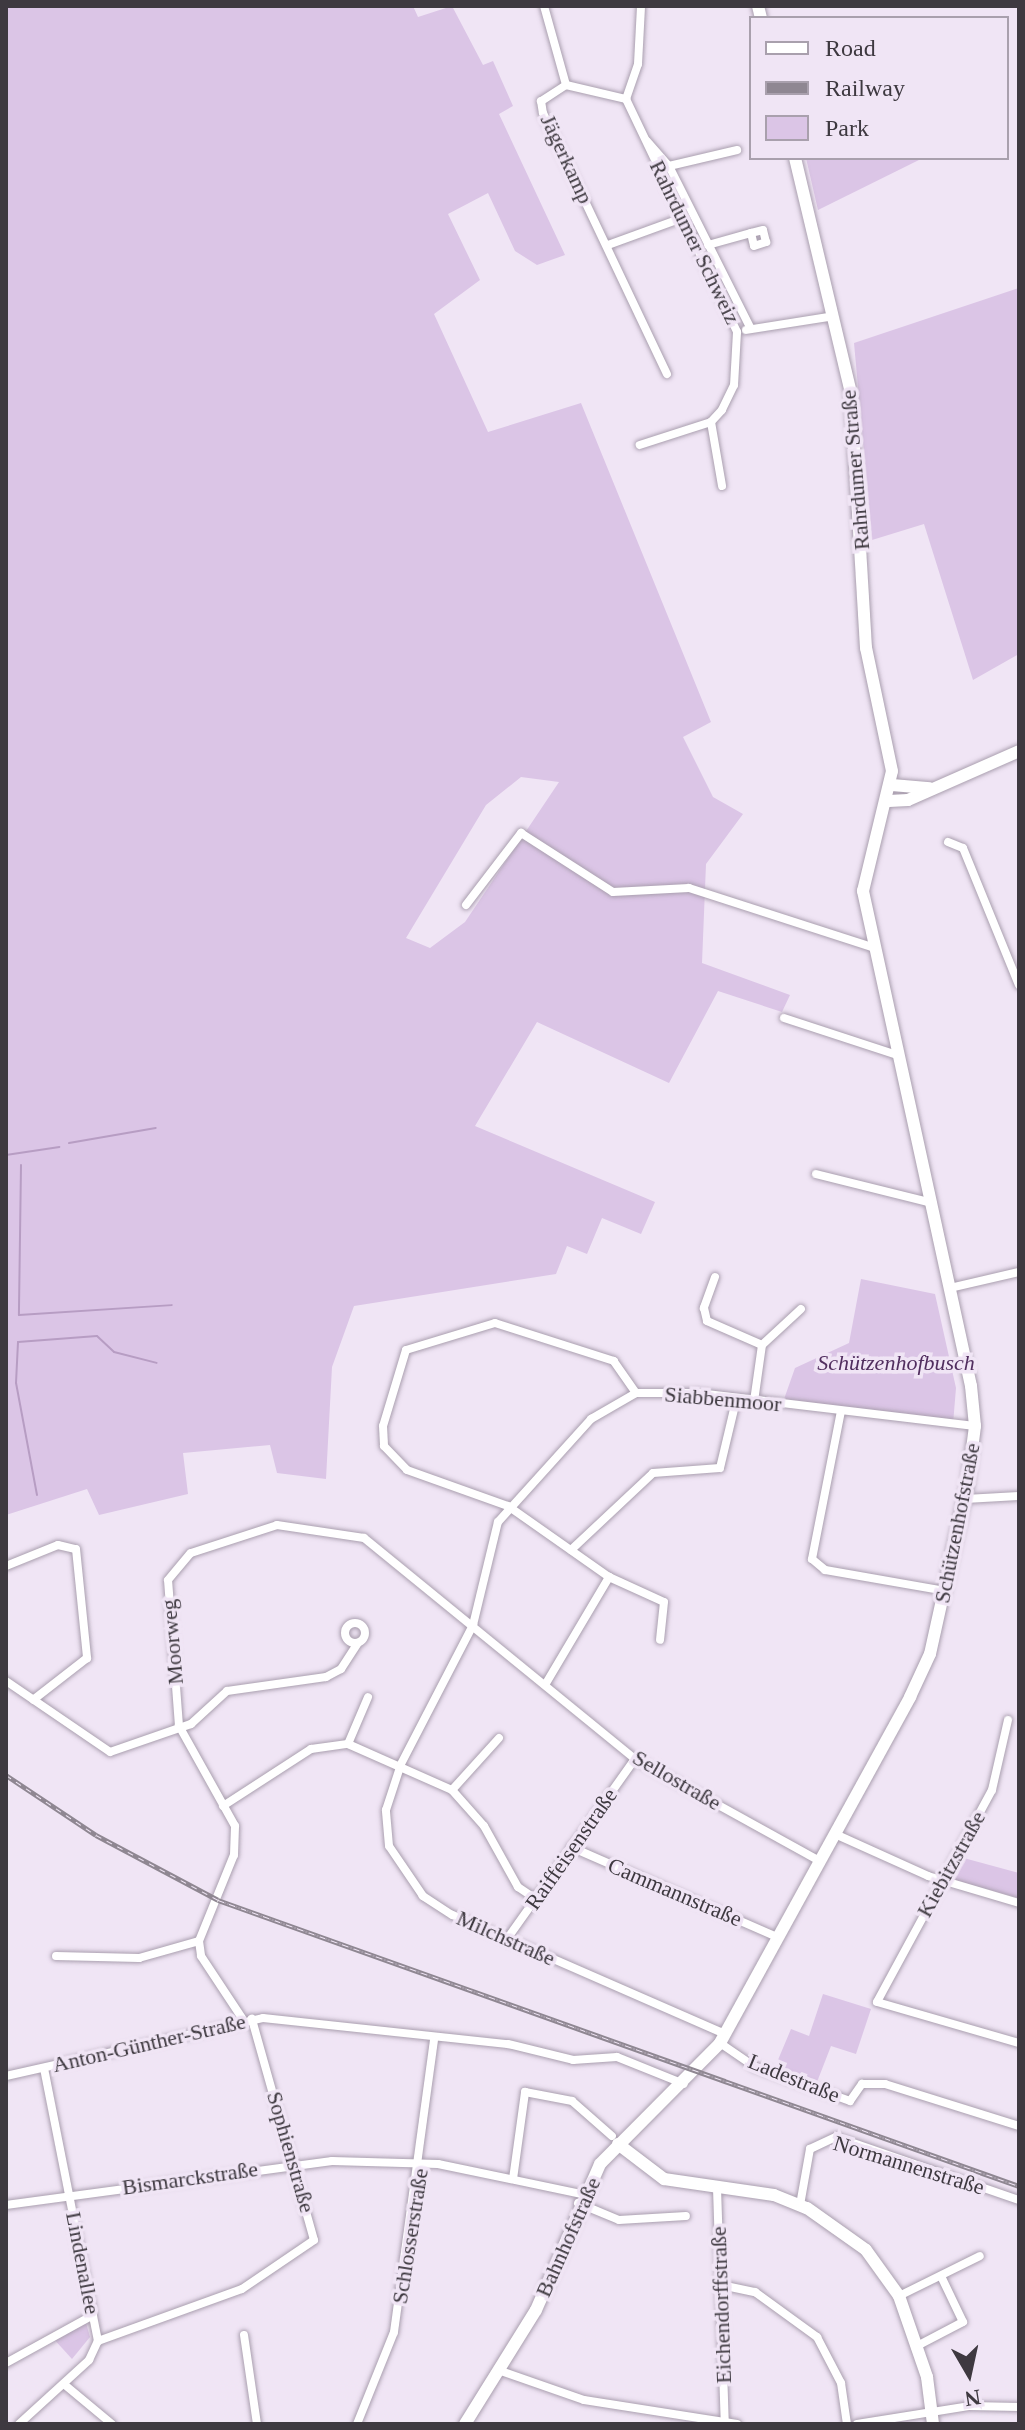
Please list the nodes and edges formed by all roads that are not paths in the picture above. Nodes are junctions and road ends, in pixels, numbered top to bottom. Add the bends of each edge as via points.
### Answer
1 (544, 6) edge
2 (641, 6) edge
3 (566, 85) junction
4 (626, 99) junction
5 (647, 141) junction
6 (737, 150) dead end
7 (795, 160) edge
8 (669, 166) junction
9 (682, 218) junction
10 (751, 233) dead end
11 (608, 245) junction
12 (708, 245) junction
13 (834, 316) junction
14 (751, 329) junction
15 (737, 332) junction
16 (667, 374) dead end
17 (711, 422) junction
18 (640, 445) dead end
19 (722, 486) dead end
20 (1019, 751) edge
21 (892, 785) junction
22 (930, 788) junction
23 (889, 801) junction
24 (948, 842) dead end
25 (466, 905) dead end
26 (875, 948) junction
27 (1019, 985) edge
28 (784, 1018) dead end
29 (897, 1055) junction
30 (816, 1174) dead end
31 (932, 1203) junction
32 (1019, 1272) edge
33 (715, 1277) dead end
34 (950, 1288) junction
35 (801, 1309) dead end
36 (762, 1345) junction
37 (636, 1393) junction
38 (736, 1401) junction
39 (754, 1401) junction
40 (841, 1411) junction
41 (975, 1426) junction
42 (1019, 1496) edge
43 (965, 1499) junction
44 (508, 1506) junction
45 (571, 1550) junction
46 (6, 1566) edge
47 (609, 1577) junction
48 (945, 1591) junction
49 (473, 1625) junction
50 (660, 1640) dead end
51 (358, 1643) dead end
52 (6, 1681) edge
53 (545, 1685) junction
54 (368, 1697) dead end
55 (33, 1700) junction
56 (1008, 1720) dead end
57 (179, 1726) junction
58 (499, 1738) dead end
59 (348, 1744) junction
60 (635, 1759) junction
61 (401, 1764) junction
62 (452, 1790) junction
63 (223, 1806) junction
64 (835, 1834) junction
65 (571, 1847) junction
66 (820, 1861) junction
67 (942, 1880) junction
68 (536, 1899) junction
69 (1019, 1903) edge
70 (779, 1938) junction
71 (507, 1939) junction
72 (199, 1941) junction
73 (56, 1956) dead end
74 (247, 2018) junction
75 (723, 2039) junction
76 (434, 2040) junction
77 (1019, 2043) edge
78 (44, 2068) junction
79 (698, 2072) joint
80 (6, 2076) edge
81 (684, 2084) junction
82 (1019, 2126) edge
83 (615, 2140) junction
84 (422, 2162) junction
85 (294, 2164) junction
86 (513, 2179) junction
87 (717, 2188) junction
88 (70, 2195) junction
89 (580, 2199) junction
90 (1019, 2200) edge
91 (6, 2205) edge
92 (800, 2205) junction
93 (686, 2216) dead end
94 (980, 2256) dead end
95 (941, 2276) junction
96 (721, 2285) junction
97 (899, 2296) junction
98 (93, 2315) junction
99 (244, 2335) dead end
100 (98, 2341) junction
101 (917, 2346) junction
102 (6, 2363) edge
103 (498, 2370) junction
104 (65, 2385) junction
105 (1019, 2407) edge
106 (932, 2418) edge
107 (725, 2423) edge
108 (19, 2424) edge
109 (112, 2424) edge
110 (257, 2424) edge
111 (357, 2424) edge
112 (465, 2424) edge
113 (737, 2424) edge
114 (847, 2424) edge
115 (857, 2424) edge

1 - 3 street
2 - 4 street via 638,64
3 - 4 street
3 - 11 street, Jägerkamp via 541,101 543,113
4 - 5 street, Rahrdumer Schweiz
5 - 8 street, Rahrdumer Schweiz
5 - 9 street, Rahrdumer Schweiz
6 - 8 street, Rahrdumer Schweiz
7 - 13 main road, Rahrdumer Straße
8 - 12 street, Rahrdumer Schweiz
9 - 11 street
9 - 15 street, Rahrdumer Schweiz
10 - 12 street, Rahrdumer Schweiz
11 - 16 street, Jägerkamp
12 - 14 street, Rahrdumer Schweiz
13 - 14 street, Rahrdumer Schweiz
13 - 21 main road, Rahrdumer Straße via 855,421 866,648
14 - 15 street, Rahrdumer Schweiz
15 - 17 street via 734,385
17 - 18 street
17 - 19 street
20 - 22 main road
21 - 22 main road
21 - 23 main road, Schützenhofstraße
22 - 23 main road
23 - 26 main road, Schützenhofstraße via 864,875
24 - 27 street via 963,848
25 - 26 street via 521,833 613,892 689,888
26 - 29 main road, Schützenhofstraße
28 - 29 street
29 - 31 main road, Schützenhofstraße
30 - 31 street
31 - 34 main road, Schützenhofstraße
32 - 34 street
33 - 36 street via 704,1308 707,1321
34 - 41 main road, Schützenhofstraße
35 - 36 street
36 - 39 street
37 - 38 street, Siabbenmoor
37 - 44 street, Siabbenmoor via 591,1419
37 - 44 street via 614,1361 511,1323 406,1350 383,1426 392,1458
38 - 39 street, Siabbenmoor
38 - 45 street via 720,1468 653,1473
39 - 40 street, Siabbenmoor
40 - 41 street, Siabbenmoor
40 - 48 street via 812,1559 825,1570
41 - 43 main road, Schützenhofstraße
42 - 43 street
43 - 48 main road, Schützenhofstraße
44 - 45 street
44 - 49 street, Siabbenmoor
45 - 47 street
46 - 55 street via 58,1545 76,1549 87,1658
47 - 50 street via 664,1602
47 - 53 street
48 - 64 main road, Schützenhofstraße via 930,1654
49 - 53 street, Sellostraße
49 - 57 street, Moorweg via 364,1538 259,1528 191,1553 168,1580
49 - 61 street, Siabbenmoor
51 - 57 street via 341,1669 326,1677 227,1691 191,1724
52 - 55 street
53 - 60 street, Sellostraße
54 - 59 street
55 - 57 street via 110,1752
56 - 67 street, Kiebitzstraße via 992,1790
57 - 63 street, Moorweg
58 - 62 street
59 - 61 street
59 - 63 street via 311,1749
60 - 65 street, Raiffeisenstraße
60 - 66 street, Sellostraße
61 - 62 street
61 - 71 street, Milchstraße via 386,1810 398,1866 423,1896
62 - 68 street via 484,1826 518,1887
63 - 72 street, Moorweg via 235,1826 234,1855
64 - 66 main road, Schützenhofstraße
64 - 67 street
65 - 68 street, Raiffeisenstraße
65 - 70 street, Cammannstraße
66 - 70 main road, Schützenhofstraße
67 - 69 street
67 - 77 street, Kiebitzstraße via 877,2002
68 - 71 street, Raiffeisenstraße
70 - 75 main road, Schützenhofstraße
71 - 75 street, Milchstraße
72 - 73 street via 139,1958
72 - 74 street, Sophienstraße via 201,1956
74 - 76 street, Anton-Günther-Straße
74 - 78 street, Anton-Günther-Straße
74 - 85 street, Sophienstraße
75 - 79 main road, Schützenhofstraße
75 - 82 street, Ladestraße via 755,2067 850,2101 862,2084 885,2084
76 - 81 street, Anton-Günther-Straße via 508,2044 573,2060 617,2057
76 - 84 street, Schlosserstraße
78 - 80 street, Anton-Günther-Straße
78 - 88 street, Lindenallee
79 - 81 main road, Bahnhofstraße
81 - 83 main road, Bahnhofstraße
83 - 86 street via 572,2101 525,2092
83 - 87 main road via 664,2179
83 - 89 main road, Bahnhofstraße
84 - 85 street, Bismarckstraße
84 - 86 street, Bismarckstraße
84 - 111 street, Schlosserstraße via 394,2332
85 - 88 street, Bismarckstraße
85 - 100 street, Sophienstraße via 312,2228 308,2246 242,2289
86 - 89 street, Bismarckstraße
87 - 92 main road
87 - 96 street, Eichendorffstraße
88 - 91 street, Bismarckstraße
88 - 98 street, Lindenallee
89 - 93 street, Bismarckstraße via 619,2220
89 - 103 main road, Bahnhofstraße via 536,2310
90 - 92 street, Normannenstraße via 836,2137 810,2149
92 - 97 main road via 866,2250
94 - 95 street
95 - 97 street
95 - 101 street via 963,2322
96 - 107 street, Eichendorffstraße
96 - 114 street via 755,2292 817,2337 841,2383
97 - 101 main road
98 - 100 street, Lindenallee
98 - 102 street
99 - 110 street
100 - 104 street, Lindenallee
101 - 106 main road
103 - 107 street via 584,2400
103 - 112 main road, Bahnhofstraße
104 - 108 street
104 - 109 street
105 - 106 street
106 - 115 street
107 - 113 street

